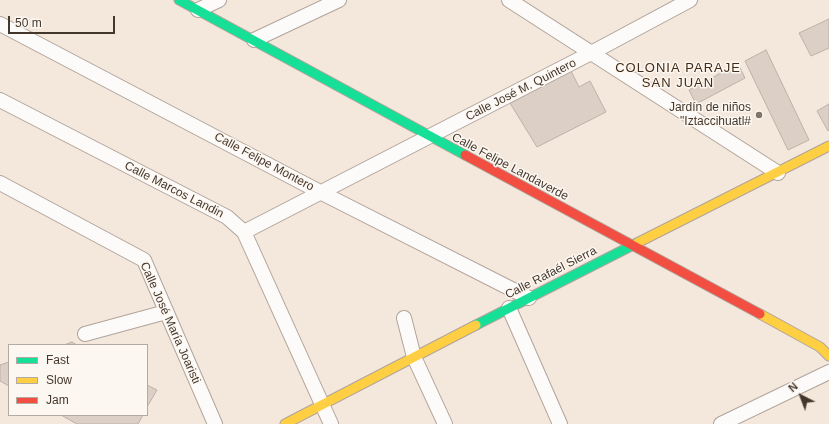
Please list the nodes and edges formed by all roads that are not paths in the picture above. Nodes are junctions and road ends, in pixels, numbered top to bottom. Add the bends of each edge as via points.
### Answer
1 (179, 0) edge
2 (219, 0) edge
3 (339, 0) edge
4 (510, 0) edge
5 (690, 0) edge
6 (198, 10) junction
7 (0, 24) edge
8 (254, 40) junction
9 (593, 52) junction
10 (0, 100) edge
11 (430, 137) junction
12 (829, 146) edge
13 (778, 173) junction
14 (0, 183) edge
15 (320, 192) junction
16 (244, 232) junction
17 (632, 246) junction
18 (529, 298) junction
19 (509, 308) junction
20 (166, 312) junction
21 (404, 318) dead end
22 (86, 334) dead end
23 (829, 356) edge
24 (414, 357) junction
25 (829, 372) edge
26 (322, 405) junction
27 (215, 424) edge
28 (285, 424) edge
29 (331, 424) edge
30 (445, 424) edge
31 (560, 424) edge
32 (721, 424) edge

1 - 6 street, Calle Felipe Landaverde
2 - 6 street
3 - 8 street
4 - 9 street
5 - 9 street, Calle José M. Quintero
6 - 8 street, Calle Felipe Landaverde
7 - 15 street, Calle Felipe Montero
8 - 11 street, Calle Felipe Landaverde
9 - 11 street, Calle José M. Quintero
9 - 13 street
10 - 16 street, Calle Marcos Landin via 227,217
11 - 15 street, Calle José M. Quintero
11 - 17 street, Calle Felipe Landaverde
12 - 13 street, Calle Rafaél Sierra
13 - 17 street, Calle Rafaél Sierra
14 - 20 street, Calle José María Joaristi via 144,260
15 - 16 street, Calle José M. Quintero
15 - 18 street, Calle Felipe Montero
16 - 26 street, Calle Marcos Landin
17 - 18 street, Calle Rafaél Sierra
17 - 23 street, Calle Felipe Landaverde via 820,347
18 - 19 street, Calle Rafaél Sierra
19 - 24 street, Calle Rafaél Sierra
19 - 31 street
20 - 22 street
20 - 27 street, Calle José María Joaristi
21 - 24 street
24 - 26 street, Calle Rafaél Sierra
24 - 30 street
25 - 32 street
26 - 28 street, Calle Rafaél Sierra
26 - 29 street, Calle Marcos Landin

